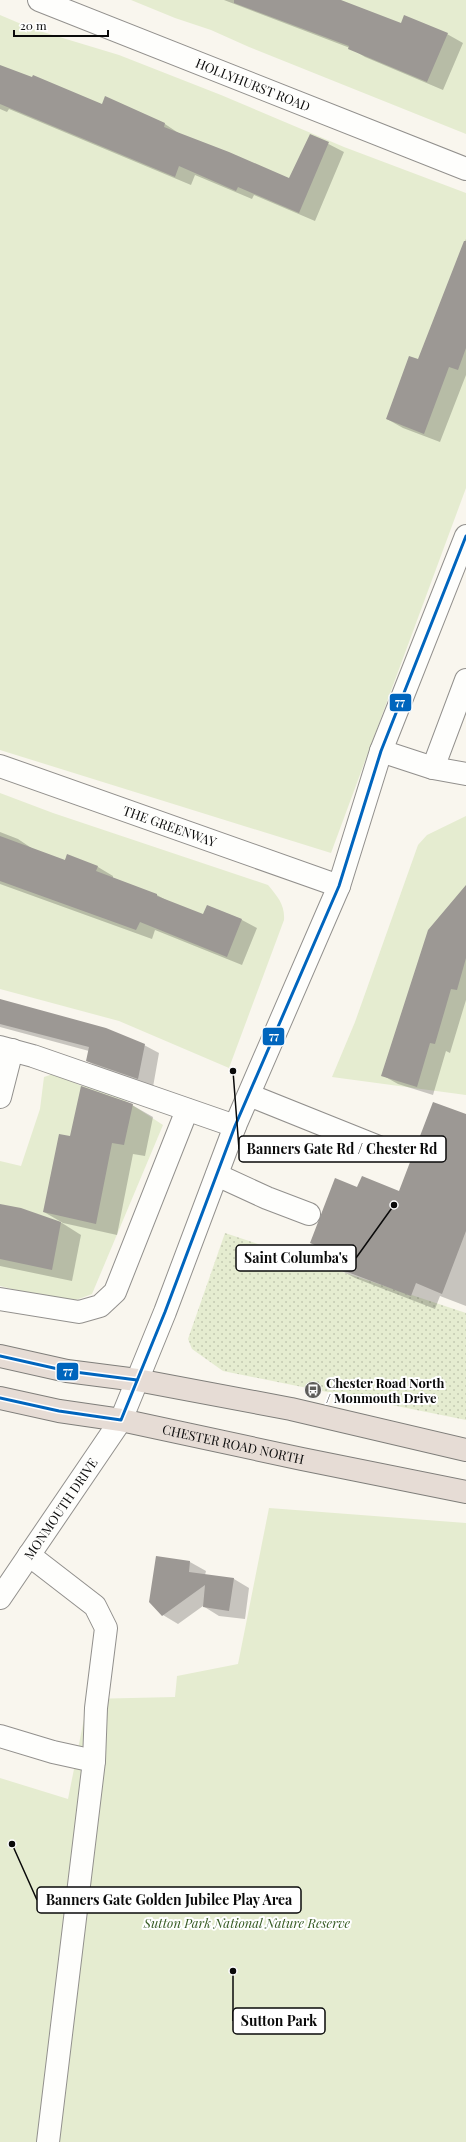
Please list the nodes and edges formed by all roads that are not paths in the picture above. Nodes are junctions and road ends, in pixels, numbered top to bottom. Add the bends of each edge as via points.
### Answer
1 (39, 0) edge
2 (466, 169) edge
3 (466, 536) edge
4 (466, 680) edge
5 (381, 751) junction
6 (0, 766) edge
7 (433, 768) junction
8 (466, 774) edge
9 (339, 886) junction
10 (6, 1049) edge
11 (249, 1095) junction
12 (0, 1097) edge
13 (187, 1110) junction
14 (235, 1126) junction
15 (386, 1150) dead end
16 (217, 1175) junction
17 (310, 1214) dead end
18 (0, 1299) edge
19 (0, 1356) edge
20 (137, 1380) junction
21 (0, 1398) edge
22 (120, 1420) junction
23 (466, 1450) edge
24 (466, 1492) edge
25 (29, 1555) junction
26 (0, 1598) edge
27 (0, 1736) edge
28 (94, 1761) junction
29 (48, 2142) edge

1 - 2 street, HOLLYHURST ROAD
3 - 5 street, MONMOUTH DRIVE
4 - 7 street
5 - 7 street
5 - 9 street, MONMOUTH DRIVE
6 - 9 street, THE GREENWAY
7 - 8 street
9 - 11 street, MONMOUTH DRIVE
10 - 12 street
10 - 13 street
11 - 14 street, MONMOUTH DRIVE
11 - 15 street
13 - 14 street
13 - 18 street via 115,1292 100,1306 79,1312
14 - 16 street, MONMOUTH DRIVE
16 - 17 street
16 - 20 street, MONMOUTH DRIVE
19 - 20 highway via 67,1371
20 - 22 street, MONMOUTH DRIVE
20 - 23 highway via 291,1409
21 - 22 highway, CHESTER ROAD NORTH via 59,1411
22 - 24 highway, CHESTER ROAD NORTH
22 - 25 street, MONMOUTH DRIVE
25 - 26 street, MONMOUTH DRIVE
25 - 28 street via 95,1606 106,1628 96,1708
27 - 28 street
28 - 29 street

